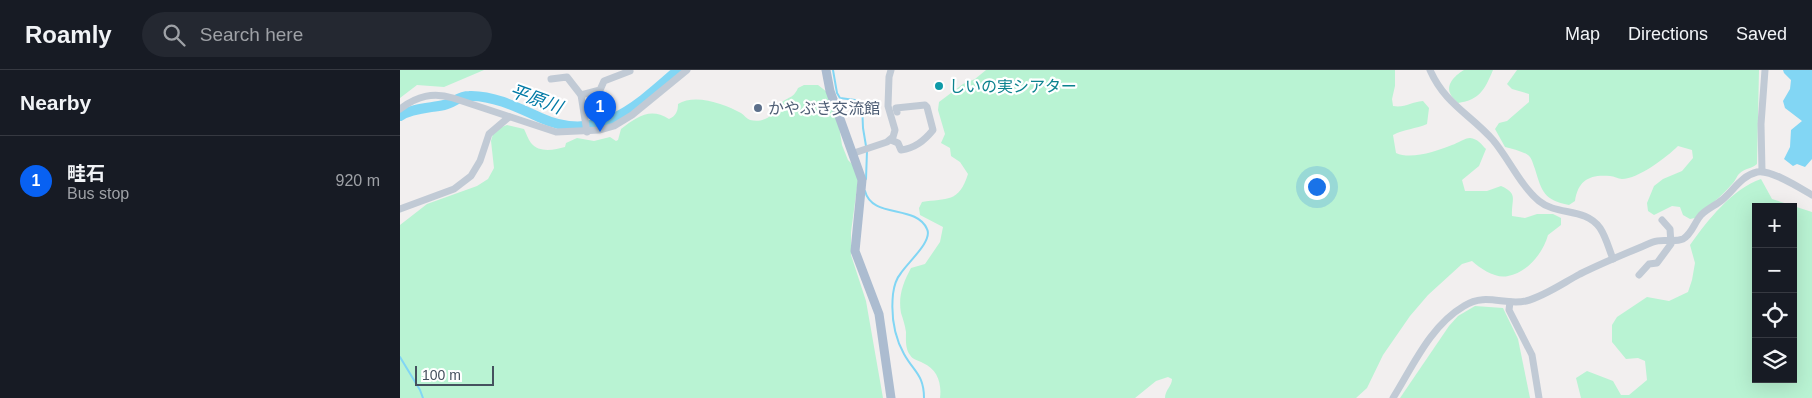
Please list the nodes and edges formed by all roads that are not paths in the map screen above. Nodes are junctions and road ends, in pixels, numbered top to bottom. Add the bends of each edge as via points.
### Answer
1 (688, 70) edge
2 (826, 70) edge
3 (891, 70) edge
4 (1430, 70) edge
5 (1765, 70) edge
6 (630, 71) edge
7 (551, 79) dead end
8 (581, 95) junction
9 (400, 109) edge
10 (897, 112) dead end
11 (509, 117) junction
12 (586, 131) junction
13 (891, 140) junction
14 (854, 153) junction
15 (1762, 171) junction
16 (1812, 195) edge
17 (400, 209) edge
18 (1662, 220) dead end
19 (1671, 240) junction
20 (1613, 259) junction
21 (1656, 263) junction
22 (1650, 271) dead end
23 (1639, 275) dead end
24 (1510, 302) junction
25 (891, 398) edge
26 (1393, 398) edge
27 (1539, 398) edge

1 - 12 street via 623,121 607,129
2 - 14 main road via 830,91
3 - 13 street via 888,106 895,130
4 - 20 street via 1440,90 1493,141 1535,198 1550,208 1588,216 1600,229
5 - 15 street
6 - 8 street via 604,81 600,90
7 - 8 street via 567,77
8 - 12 street
9 - 11 street via 411,101 436,95
10 - 13 street via 896,108 925,105 933,130 911,149 901,150 898,143
11 - 12 street via 556,132
11 - 17 street via 489,134 471,176 454,189
13 - 14 street
14 - 25 main road via 862,180 856,251 879,314
15 - 16 street
15 - 19 street via 1745,177 1725,198 1700,216 1685,238
18 - 19 street via 1670,229
19 - 20 street via 1658,240
19 - 21 street via 1669,248
20 - 24 street via 1532,299
21 - 22 street
21 - 23 street via 1649,264
24 - 26 street via 1490,298 1476,300 1455,312 1426,345
24 - 27 street via 1509,310 1532,355

